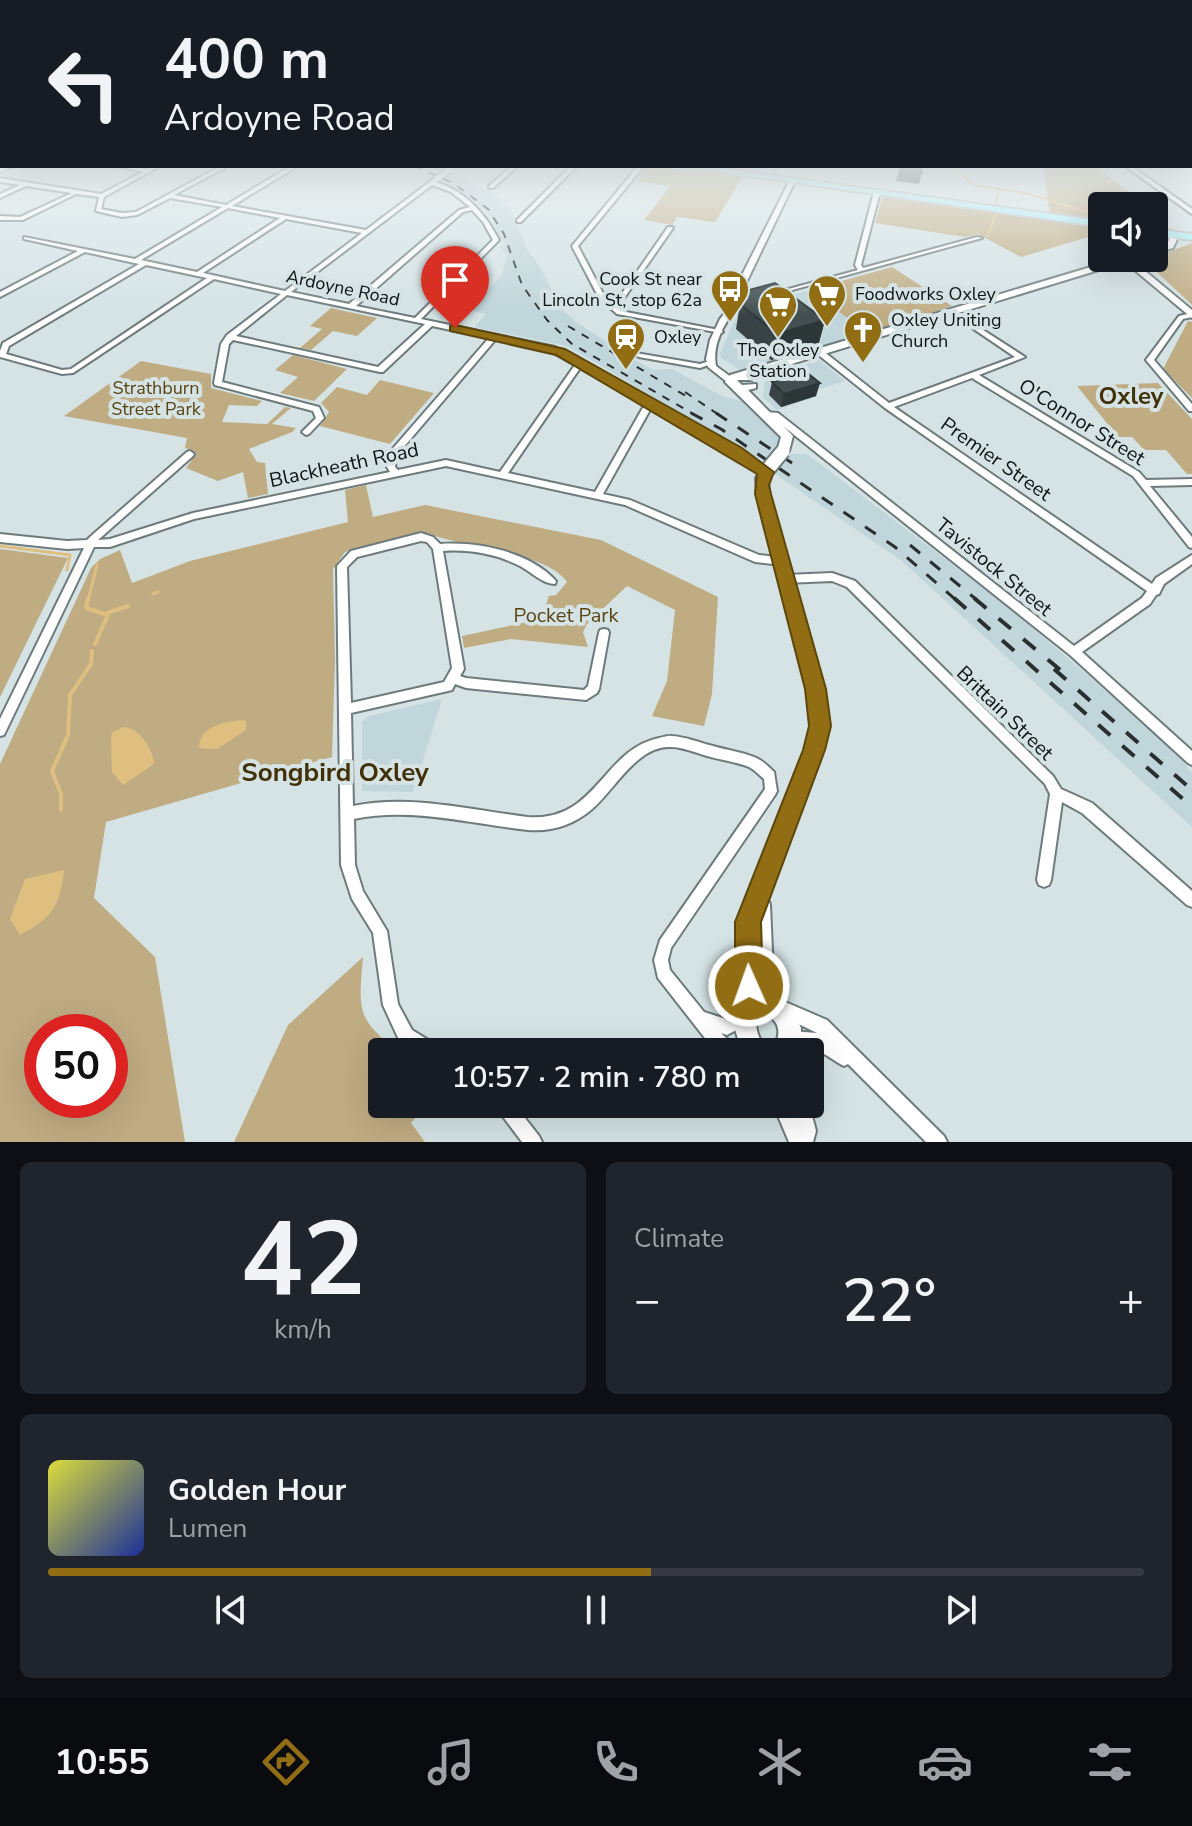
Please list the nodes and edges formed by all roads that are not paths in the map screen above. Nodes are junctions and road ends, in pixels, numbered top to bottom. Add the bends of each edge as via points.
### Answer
1 (42, 209) edge
2 (98, 209) edge
3 (141, 209) edge
4 (223, 209) edge
5 (240, 209) edge
6 (398, 209) edge
7 (468, 209) edge
8 (474, 209) edge
9 (531, 209) edge
10 (605, 209) edge
11 (778, 209) edge
12 (872, 209) edge
13 (999, 209) edge
14 (285, 217) junction
15 (0, 218) edge
16 (519, 221) dead end
17 (1088, 222) edge
18 (670, 228) dead end
19 (368, 232) junction
20 (1168, 235) edge
21 (1173, 236) junction
22 (1192, 237) edge
23 (26, 238) dead end
24 (979, 238) dead end
25 (1168, 246) edge
26 (84, 250) junction
27 (136, 261) junction
28 (145, 263) junction
29 (861, 270) junction
30 (1088, 271) edge
31 (1143, 272) edge
32 (198, 274) junction
33 (213, 277) junction
34 (0, 284) edge
35 (13, 288) junction
36 (288, 293) junction
37 (0, 295) edge
38 (766, 296) edge
39 (351, 306) junction
40 (612, 307) junction
41 (952, 312) junction
42 (1192, 315) edge
43 (417, 320) junction
44 (431, 323) junction
45 (132, 328) dead end
46 (719, 332) junction
47 (230, 337) junction
48 (494, 337) junction
49 (122, 338) junction
50 (0, 352) edge
51 (820, 353) junction
52 (639, 355) dead end
53 (580, 363) junction
54 (710, 363) junction
55 (780, 366) junction
56 (975, 376) junction
57 (736, 377) junction
58 (749, 386) junction
59 (650, 403) junction
60 (888, 406) junction
61 (1192, 409) edge
62 (766, 415) junction
63 (306, 432) dead end
64 (190, 454) dead end
65 (767, 471) junction
66 (396, 473) junction
67 (502, 475) junction
68 (1192, 482) edge
69 (1144, 483) junction
70 (598, 495) junction
71 (0, 538) edge
72 (1192, 544) edge
73 (89, 545) junction
74 (438, 548) junction
75 (1192, 559) edge
76 (781, 561) junction
77 (786, 579) junction
78 (551, 581) dead end
79 (1155, 591) junction
80 (604, 633) dead end
81 (1074, 652) junction
82 (455, 679) junction
83 (345, 709) junction
84 (0, 731) edge
85 (1192, 759) edge
86 (1057, 793) junction
87 (348, 814) junction
88 (1044, 880) dead end
89 (1192, 900) edge
90 (761, 1009) junction
91 (701, 1018) junction
92 (409, 1038) edge
93 (716, 1038) edge
94 (748, 1038) edge
95 (788, 1038) edge
96 (824, 1045) edge
97 (859, 1067) junction
98 (515, 1118) edge
99 (791, 1118) edge
100 (801, 1118) edge
101 (533, 1142) edge
102 (801, 1142) edge
103 (808, 1142) edge
104 (938, 1142) edge

1 - 15 street via 21,219
2 - 3 street via 127,216
4 - 27 street
5 - 14 street
6 - 19 street
7 - 39 street
8 - 43 street via 488,223 495,244
9 - 16 street
10 - 40 street via 576,244 602,298
11 - 46 street via 743,281 747,297 735,302
12 - 29 street
13 - 17 main road
14 - 19 street
14 - 32 street
18 - 40 street
19 - 36 street
20 - 21 main road
21 - 22 main road
21 - 25 main road
23 - 26 street, Ardoyne Road
24 - 29 street
26 - 27 street, Ardoyne Road
26 - 35 street
27 - 28 street, Ardoyne Road
28 - 32 street, Ardoyne Road
28 - 50 street
29 - 38 street
30 - 41 main road
31 - 42 main road
32 - 33 street, Ardoyne Road
33 - 36 street, Ardoyne Road
33 - 49 street
34 - 35 street
35 - 37 street
36 - 39 street, Ardoyne Road
36 - 47 street
39 - 43 street, Ardoyne Road
40 - 46 street via 623,314
41 - 51 main road
41 - 56 street via 1021,357
42 - 61 street via 1181,317 1150,360
43 - 44 street, Ardoyne Road
44 - 47 street via 383,370
44 - 48 street, Ardoyne Road
45 - 49 street
46 - 54 street
47 - 63 street via 218,383 316,409 320,418
48 - 53 street, Ardoyne Road via 552,349
48 - 66 street via 392,455
49 - 50 street via 68,372
51 - 55 main road
51 - 60 street, Premier Street
52 - 54 street via 700,366
53 - 59 street, Ardoyne Road
53 - 67 street
54 - 57 street
55 - 57 main road
55 - 58 main road
56 - 60 street
56 - 69 street, O'Connor Street via 1127,467
57 - 58 main road via 731,385
58 - 62 main road
59 - 65 street, Ardoyne Road
59 - 70 street
60 - 79 street, Premier Street
62 - 65 main road, bridge via 787,436 788,444
62 - 81 street, Tavistock Street via 775,415
64 - 73 street
65 - 76 main road via 761,485
66 - 67 street, Blackheath Road via 446,463
66 - 73 street, Blackheath Road via 193,516
67 - 70 street, Blackheath Road
68 - 69 street
69 - 72 street, O'Connor Street
70 - 76 street, Blackheath Road via 641,507 758,559
71 - 73 street, Blackheath Road
73 - 84 street
74 - 78 street via 459,545 503,555 532,566
74 - 82 street via 458,669
74 - 83 street via 421,537 354,554 342,566
75 - 79 street via 1160,581
76 - 77 main road
77 - 86 street, Brittain Street via 832,577 851,584
77 - 90 main road via 816,689 820,726 748,922
79 - 81 street
80 - 82 street via 593,689 586,695
81 - 85 street, Tavistock Street
82 - 83 street via 448,686
83 - 87 street
86 - 88 street
86 - 89 street, Brittain Street via 1087,808
87 - 91 street via 390,806 542,825 588,807 635,752 657,742 755,763 770,776 767,798 662,953 663,973
87 - 92 street via 348,865 357,894 380,931 391,1005
90 - 91 street via 727,1027
90 - 94 main road via 745,1033
90 - 95 main road via 788,1022
90 - 97 street via 814,1021
91 - 93 street
96 - 97 street
97 - 104 street
98 - 101 street
99 - 102 main road
100 - 103 main road

